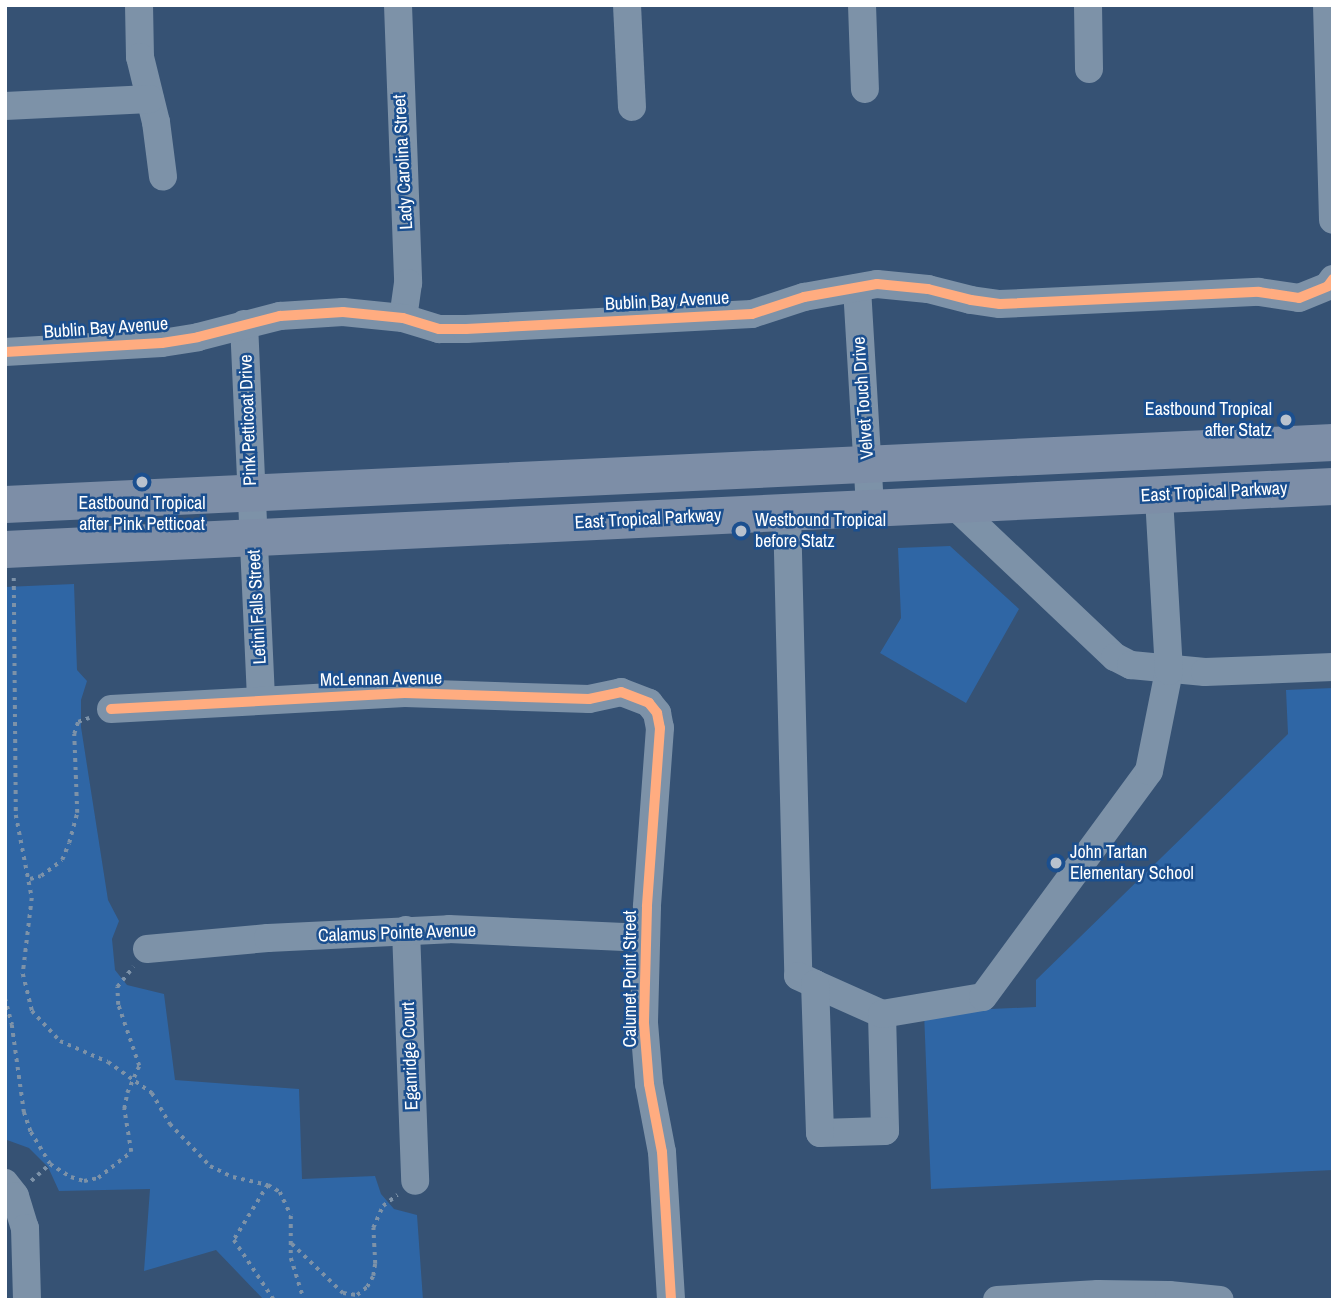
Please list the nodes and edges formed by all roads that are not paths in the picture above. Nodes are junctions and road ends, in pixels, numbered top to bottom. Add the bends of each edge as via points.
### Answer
1 (139, 5) edge
2 (398, 5) edge
3 (627, 5) edge
4 (862, 5) edge
5 (1088, 5) edge
6 (1327, 5) edge
7 (1089, 69) dead end
8 (865, 89) dead end
9 (150, 99) junction
10 (5, 106) edge
11 (632, 107) dead end
12 (163, 177) dead end
13 (1333, 220) edge
14 (1330, 282) edge
15 (857, 288) junction
16 (403, 318) junction
17 (244, 324) junction
18 (5, 352) edge
19 (1333, 442) edge
20 (867, 463) junction
21 (1333, 486) edge
22 (1159, 495) junction
23 (5, 504) edge
24 (953, 504) junction
25 (870, 508) junction
26 (787, 512) junction
27 (252, 515) junction
28 (9, 562) edge
29 (1333, 667) edge
30 (1169, 671) junction
31 (261, 699) junction
32 (649, 703) joint
33 (111, 709) road end
34 (406, 930) junction
35 (646, 938) junction
36 (147, 949) road end
37 (815, 984) junction
38 (881, 1014) junction
39 (415, 1181) road end
40 (6, 1183) edge
41 (1030, 1299) edge
42 (27, 1300) edge
43 (671, 1300) edge
44 (997, 1300) edge
45 (1220, 1300) edge

1 - 9 street via 140,57
2 - 16 street, Lady Carolina Street via 408,283
3 - 11 street
4 - 8 street
5 - 7 street
6 - 13 street
9 - 10 street
9 - 12 street
14 - 15 street, Bublin Bay Avenue via 1299,298 1259,292 1000,304 901,285
15 - 16 street, Bublin Bay Avenue via 804,297 752,314 466,330 439,329
15 - 20 street, Velvet Touch Drive
16 - 17 street, Bublin Bay Avenue via 343,312 280,316
17 - 18 street, Bublin Bay Avenue via 162,343
17 - 27 street, Pink Petticoat Drive
19 - 20 main road, East Tropical Parkway
20 - 25 street, Velvet Touch Drive
20 - 27 main road, East Tropical Parkway
21 - 22 main road, East Tropical Parkway
22 - 24 main road, East Tropical Parkway
22 - 30 street
23 - 27 main road, East Tropical Parkway
24 - 25 main road, East Tropical Parkway
24 - 30 street via 1115,657 1131,666
25 - 26 main road, East Tropical Parkway
26 - 27 main road, East Tropical Parkway
26 - 37 street via 798,976
27 - 28 main road, East Tropical Parkway
27 - 31 street, Letini Falls Street
29 - 30 street
30 - 38 street via 1149,771 984,997
31 - 32 street, McLennan Avenue via 405,693 589,699 621,692
31 - 33 street, McLennan Avenue
32 - 35 street, Calumet Point Street via 660,728
34 - 35 street, Calamus Pointe Avenue
34 - 36 street, Calamus Pointe Avenue
34 - 39 street, Eganridge Court
35 - 43 street, Calumet Point Street via 644,1023 662,1152
37 - 38 street
37 - 38 street via 820,1133 885,1131
40 - 42 street via 25,1228
41 - 44 street
41 - 45 street via 1169,1295

